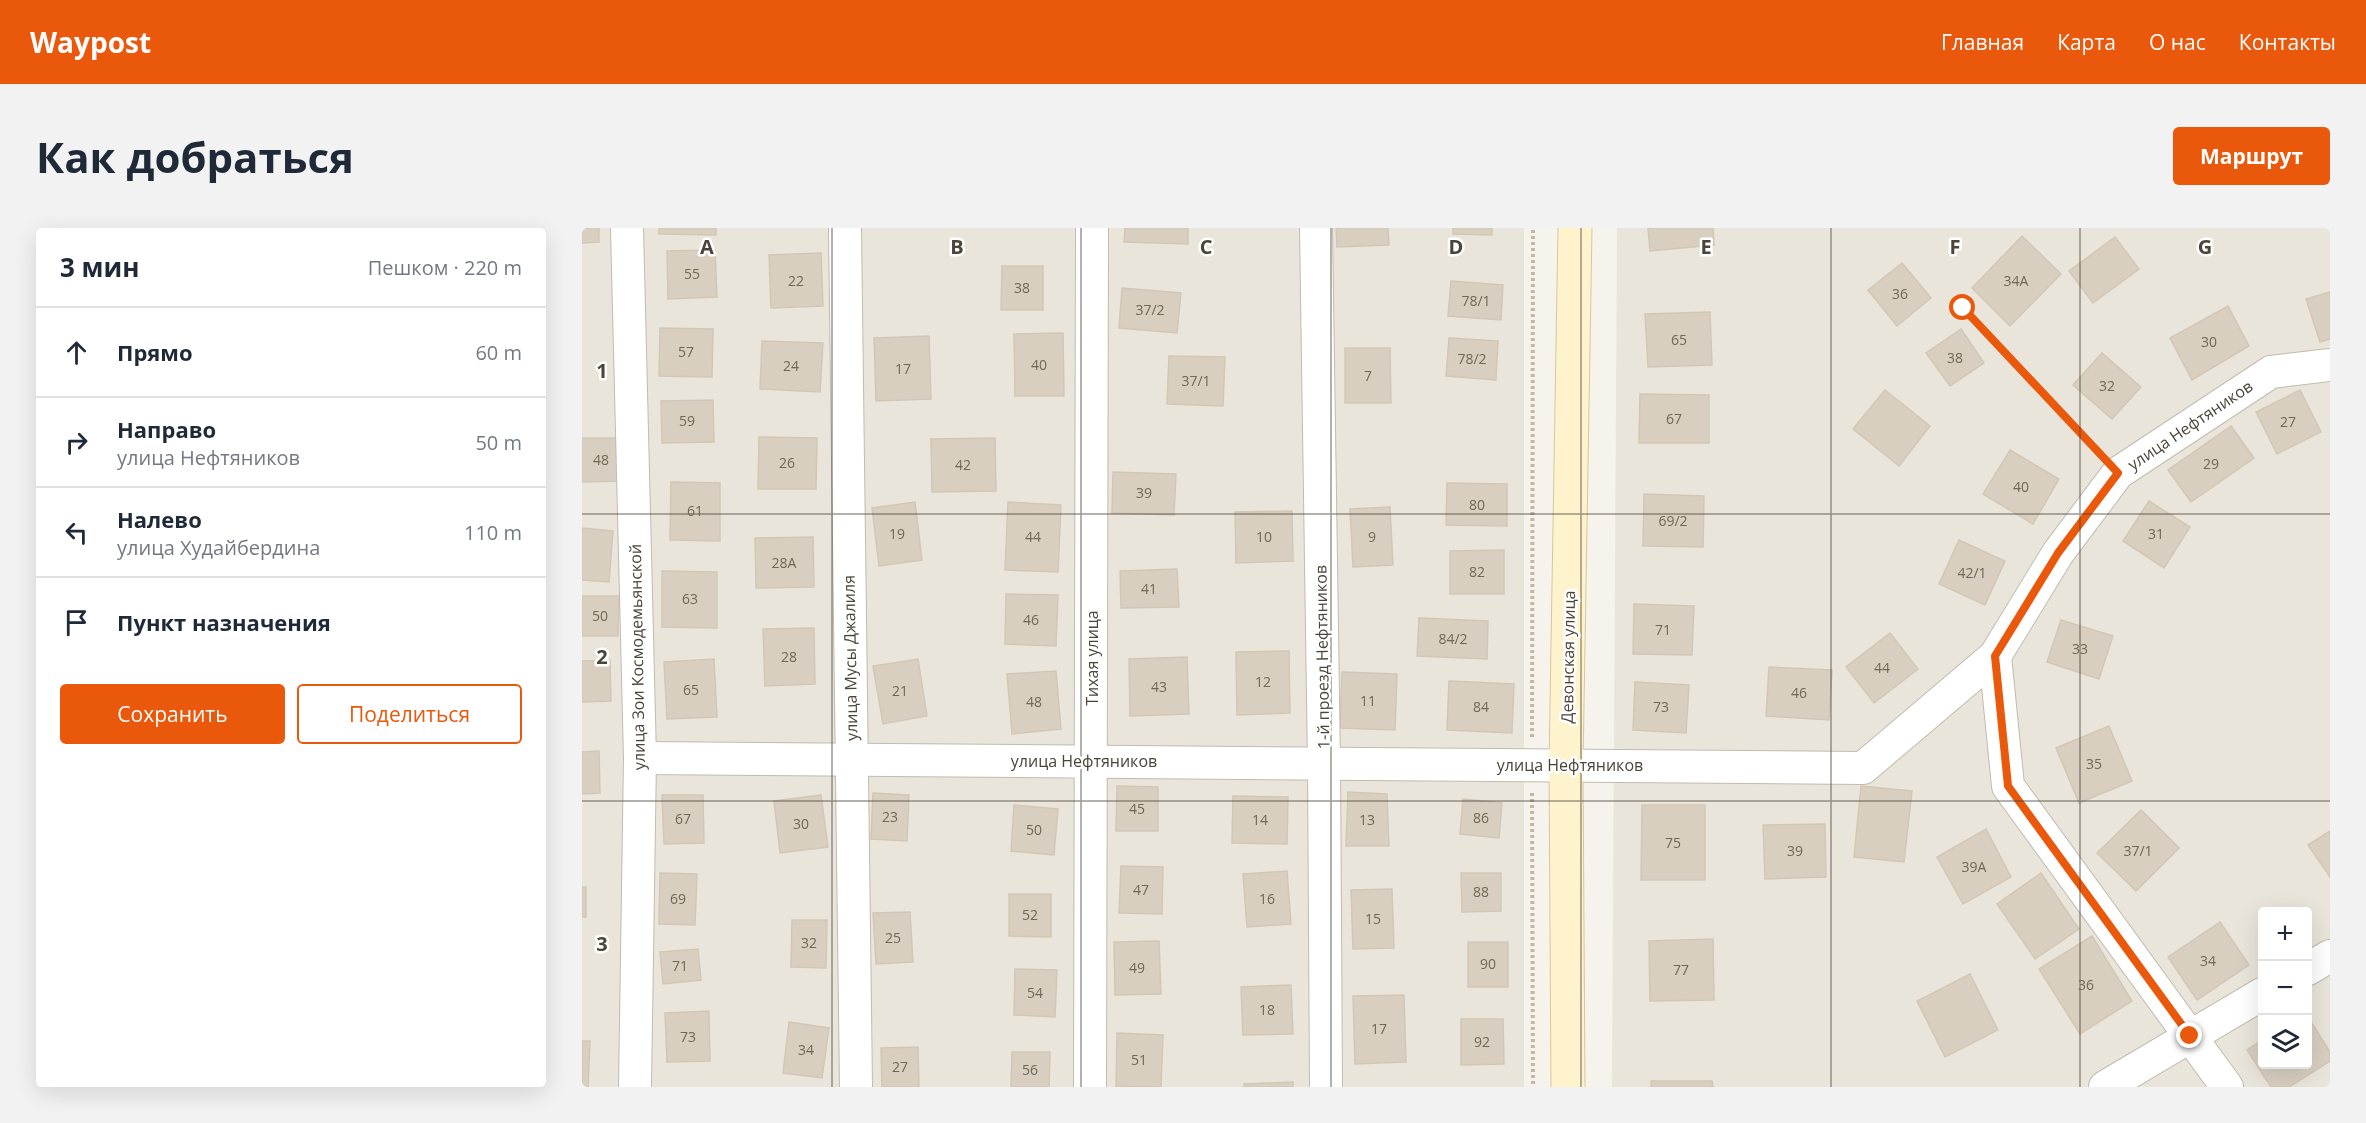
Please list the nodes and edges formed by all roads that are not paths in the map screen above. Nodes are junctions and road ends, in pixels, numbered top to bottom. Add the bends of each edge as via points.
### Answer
1 (627, 228) edge
2 (845, 228) edge
3 (1092, 228) edge
4 (1316, 228) edge
5 (1575, 228) edge
6 (2330, 364) edge
7 (1995, 656) junction
8 (640, 758) junction
9 (851, 759) junction
10 (1092, 761) junction
11 (1324, 763) junction
12 (1566, 765) junction
13 (2330, 956) edge
14 (2312, 966) edge
15 (2258, 996) edge
16 (2190, 1036) junction
17 (635, 1087) edge
18 (856, 1087) edge
19 (1090, 1087) edge
20 (1326, 1087) edge
21 (1568, 1087) edge
22 (2105, 1087) edge
23 (2227, 1087) edge

1 - 8 street, улица Зои Космодемьянской
2 - 9 street, улица Мусы Джалиля
3 - 10 street, Тихая улица
4 - 11 street, 1-й проезд Нефтяников
5 - 12 main road, Девонская улица
6 - 7 street, улица Нефтяников via 2271,372 2118,473 2058,553
7 - 12 street, улица Нефтяников via 1863,768
7 - 16 street via 2008,786
8 - 9 street, улица Нефтяников
8 - 17 street, улица Зои Космодемьянской
9 - 10 street, улица Нефтяников
9 - 18 street, улица Мусы Джалиля
10 - 11 street, улица Нефтяников
10 - 19 street, Тихая улица
11 - 12 street, улица Нефтяников
11 - 20 street, 1-й проезд Нефтяников
12 - 21 main road, Девонская улица
13 - 14 street
15 - 16 street
16 - 22 street
16 - 23 street

